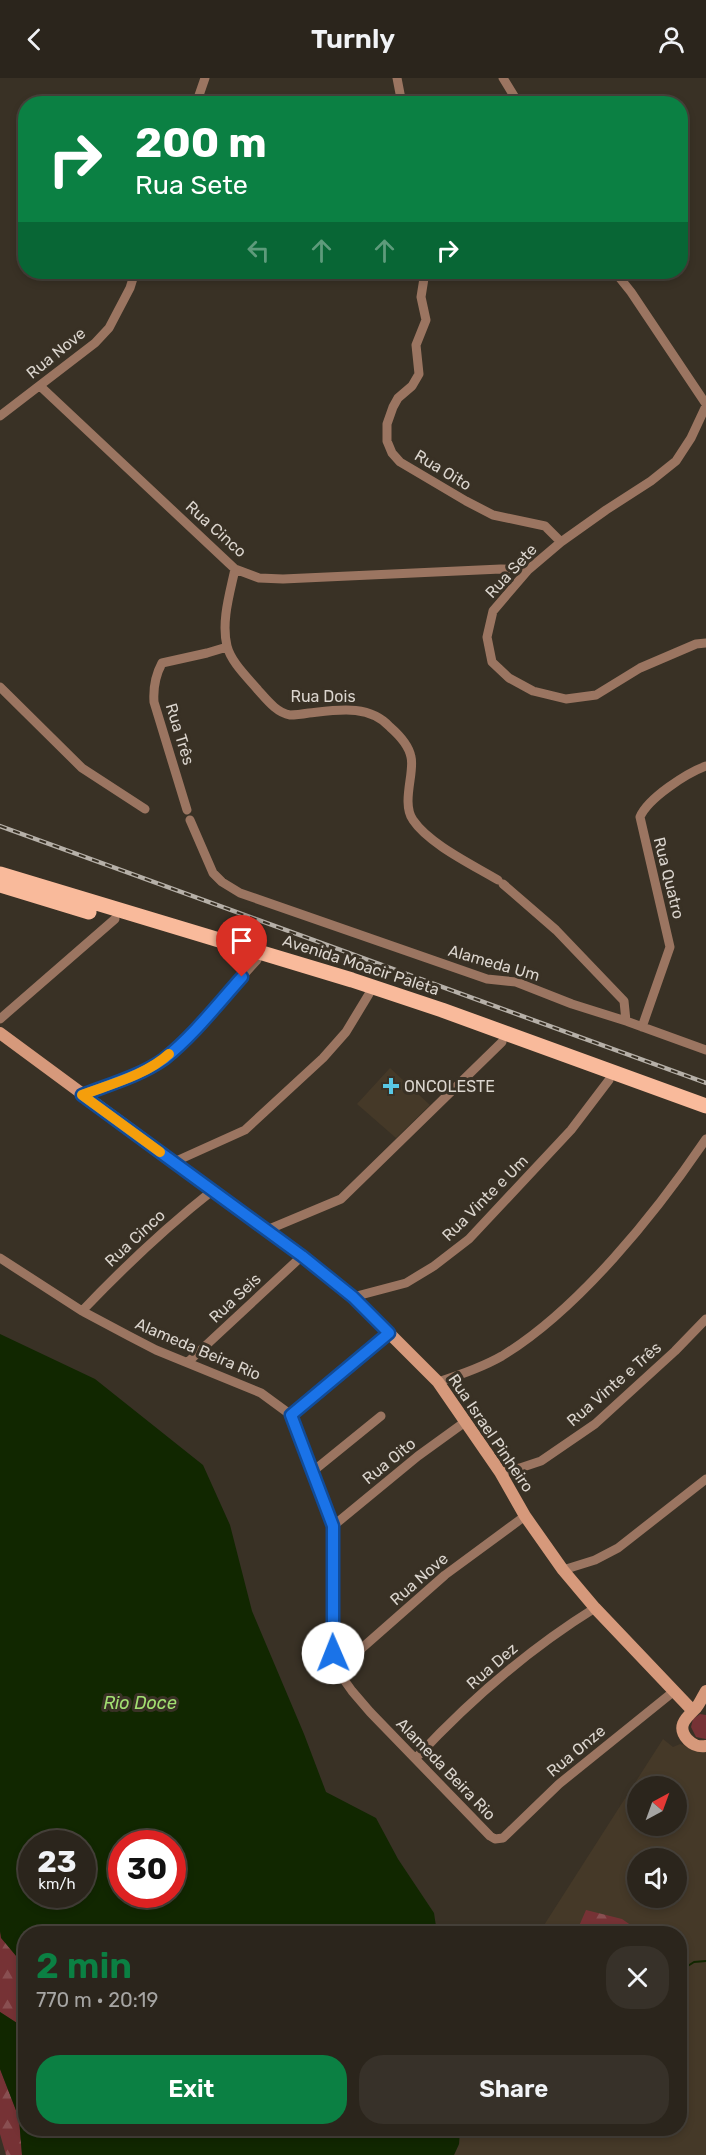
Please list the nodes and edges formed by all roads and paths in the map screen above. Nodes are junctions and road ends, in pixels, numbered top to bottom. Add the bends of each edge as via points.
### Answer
1 (206, 78) edge
2 (397, 78) edge
3 (502, 78) edge
4 (199, 96) edge
5 (400, 96) edge
6 (514, 96) edge
7 (132, 279) edge
8 (424, 279) edge
9 (621, 279) edge
10 (40, 386) junction
11 (706, 405) edge
12 (0, 416) edge
13 (561, 542) junction
14 (235, 569) junction
15 (528, 570) junction
16 (706, 643) edge
17 (227, 646) junction
18 (0, 687) edge
19 (706, 766) edge
20 (145, 809) dead end
21 (187, 810) dead end
22 (190, 820) dead end
23 (0, 874) edge
24 (0, 885) edge
25 (116, 919) junction
26 (257, 960) junction
27 (369, 994) junction
28 (0, 1019) edge
29 (626, 1021) junction
30 (642, 1027) junction
31 (0, 1033) edge
32 (502, 1042) junction
33 (706, 1050) edge
34 (609, 1080) junction
35 (82, 1095) junction
36 (706, 1106) edge
37 (706, 1116) edge
38 (706, 1139) edge
39 (174, 1162) junction
40 (212, 1191) junction
41 (267, 1230) junction
42 (302, 1256) junction
43 (0, 1258) edge
44 (353, 1297) junction
45 (82, 1311) junction
46 (706, 1319) edge
47 (389, 1333) junction
48 (188, 1362) junction
49 (438, 1382) junction
50 (291, 1415) junction
51 (381, 1416) dead end
52 (465, 1422) junction
53 (312, 1472) junction
54 (500, 1472) junction
55 (706, 1479) edge
56 (525, 1516) junction
57 (333, 1526) junction
58 (563, 1570) junction
59 (595, 1608) junction
60 (337, 1670) junction
61 (673, 1692) junction
62 (702, 1703) edge
63 (706, 1746) edge
64 (416, 1758) junction
65 (503, 1838) joint

1 - 4 street
2 - 5 street
3 - 6 street
7 - 10 street, Rua Nove via 109,328
8 - 13 street, Rua Oito via 421,297 426,320 416,345 419,374 398,398 387,424 392,453 400,462 466,501 493,515 545,526
9 - 11 street
10 - 12 street, Rua Nove
10 - 14 street, Rua Cinco
11 - 13 street, Rua Sete via 676,461
13 - 15 street, Rua Sete
14 - 15 street, Rua Cinco via 259,578 283,579
14 - 17 street via 225,625
15 - 16 street, Rua Sete via 493,611 487,637 492,662 509,678 533,691 566,699 596,695 640,668
17 - 21 street, Rua Três via 162,663 156,673 154,702
17 - 29 street, Rua Dois via 234,661 272,705 289,715 362,711 389,725 411,757 411,819 438,844 501,882 556,930 624,1001
18 - 20 street via 82,768
19 - 30 street, Rua Quatro via 657,795 640,817 670,947
22 - 29 street, Alameda Um via 213,873 240,892 487,979 516,982
23 - 36 main road, Avenida Moacir Paleta via 352,980
24 - 25 main road, Avenida Moacir Paleta
25 - 26 main road, Avenida Moacir Paleta
25 - 28 street
26 - 27 main road, Avenida Moacir Paleta
26 - 35 street via 162,1060
27 - 32 main road, Avenida Moacir Paleta
27 - 39 street via 346,1032 323,1058 245,1130
29 - 30 street, Alameda Um
30 - 33 street, Alameda Um
31 - 35 street, Rua Israel Pinheiro
32 - 34 main road, Avenida Moacir Paleta
32 - 41 street via 341,1199
34 - 37 main road, Avenida Moacir Paleta
34 - 44 street, Rua Vinte e Um via 571,1130 469,1239 406,1283
35 - 39 street, Rua Israel Pinheiro
38 - 49 street via 622,1248 547,1322 502,1355
39 - 40 street, Rua Israel Pinheiro
40 - 41 street, Rua Israel Pinheiro
40 - 45 street, Rua Cinco via 153,1240
41 - 42 street, Rua Israel Pinheiro
42 - 44 street, Rua Israel Pinheiro
42 - 48 street, Rua Seis
43 - 45 street, Alameda Beira Rio
44 - 47 street, Rua Israel Pinheiro
45 - 48 street, Alameda Beira Rio via 156,1350
46 - 54 street, Rua Vinte e Três via 618,1405 573,1440 541,1461
47 - 49 street, Rua Israel Pinheiro
47 - 50 street
48 - 50 street, Alameda Beira Rio via 261,1393
49 - 52 street, Rua Israel Pinheiro
50 - 53 street, Alameda Beira Rio
51 - 53 street
52 - 54 street, Rua Israel Pinheiro
52 - 57 street, Rua Oito
53 - 57 street, Alameda Beira Rio
54 - 56 street, Rua Israel Pinheiro
55 - 58 street via 618,1548
56 - 58 street, Rua Israel Pinheiro
56 - 60 street, Rua Nove via 445,1575
57 - 60 street, Alameda Beira Rio via 333,1643
58 - 59 street, Rua Israel Pinheiro
59 - 61 street, Rua Israel Pinheiro
59 - 64 street, Rua Dez via 512,1668
60 - 64 street, Alameda Beira Rio via 370,1712
61 - 62 street, Rua Israel Pinheiro
61 - 65 street, Rua Onze via 559,1784
62 - 63 street via 684,1720 684,1734 692,1743
64 - 65 street, Alameda Beira Rio via 490,1836

